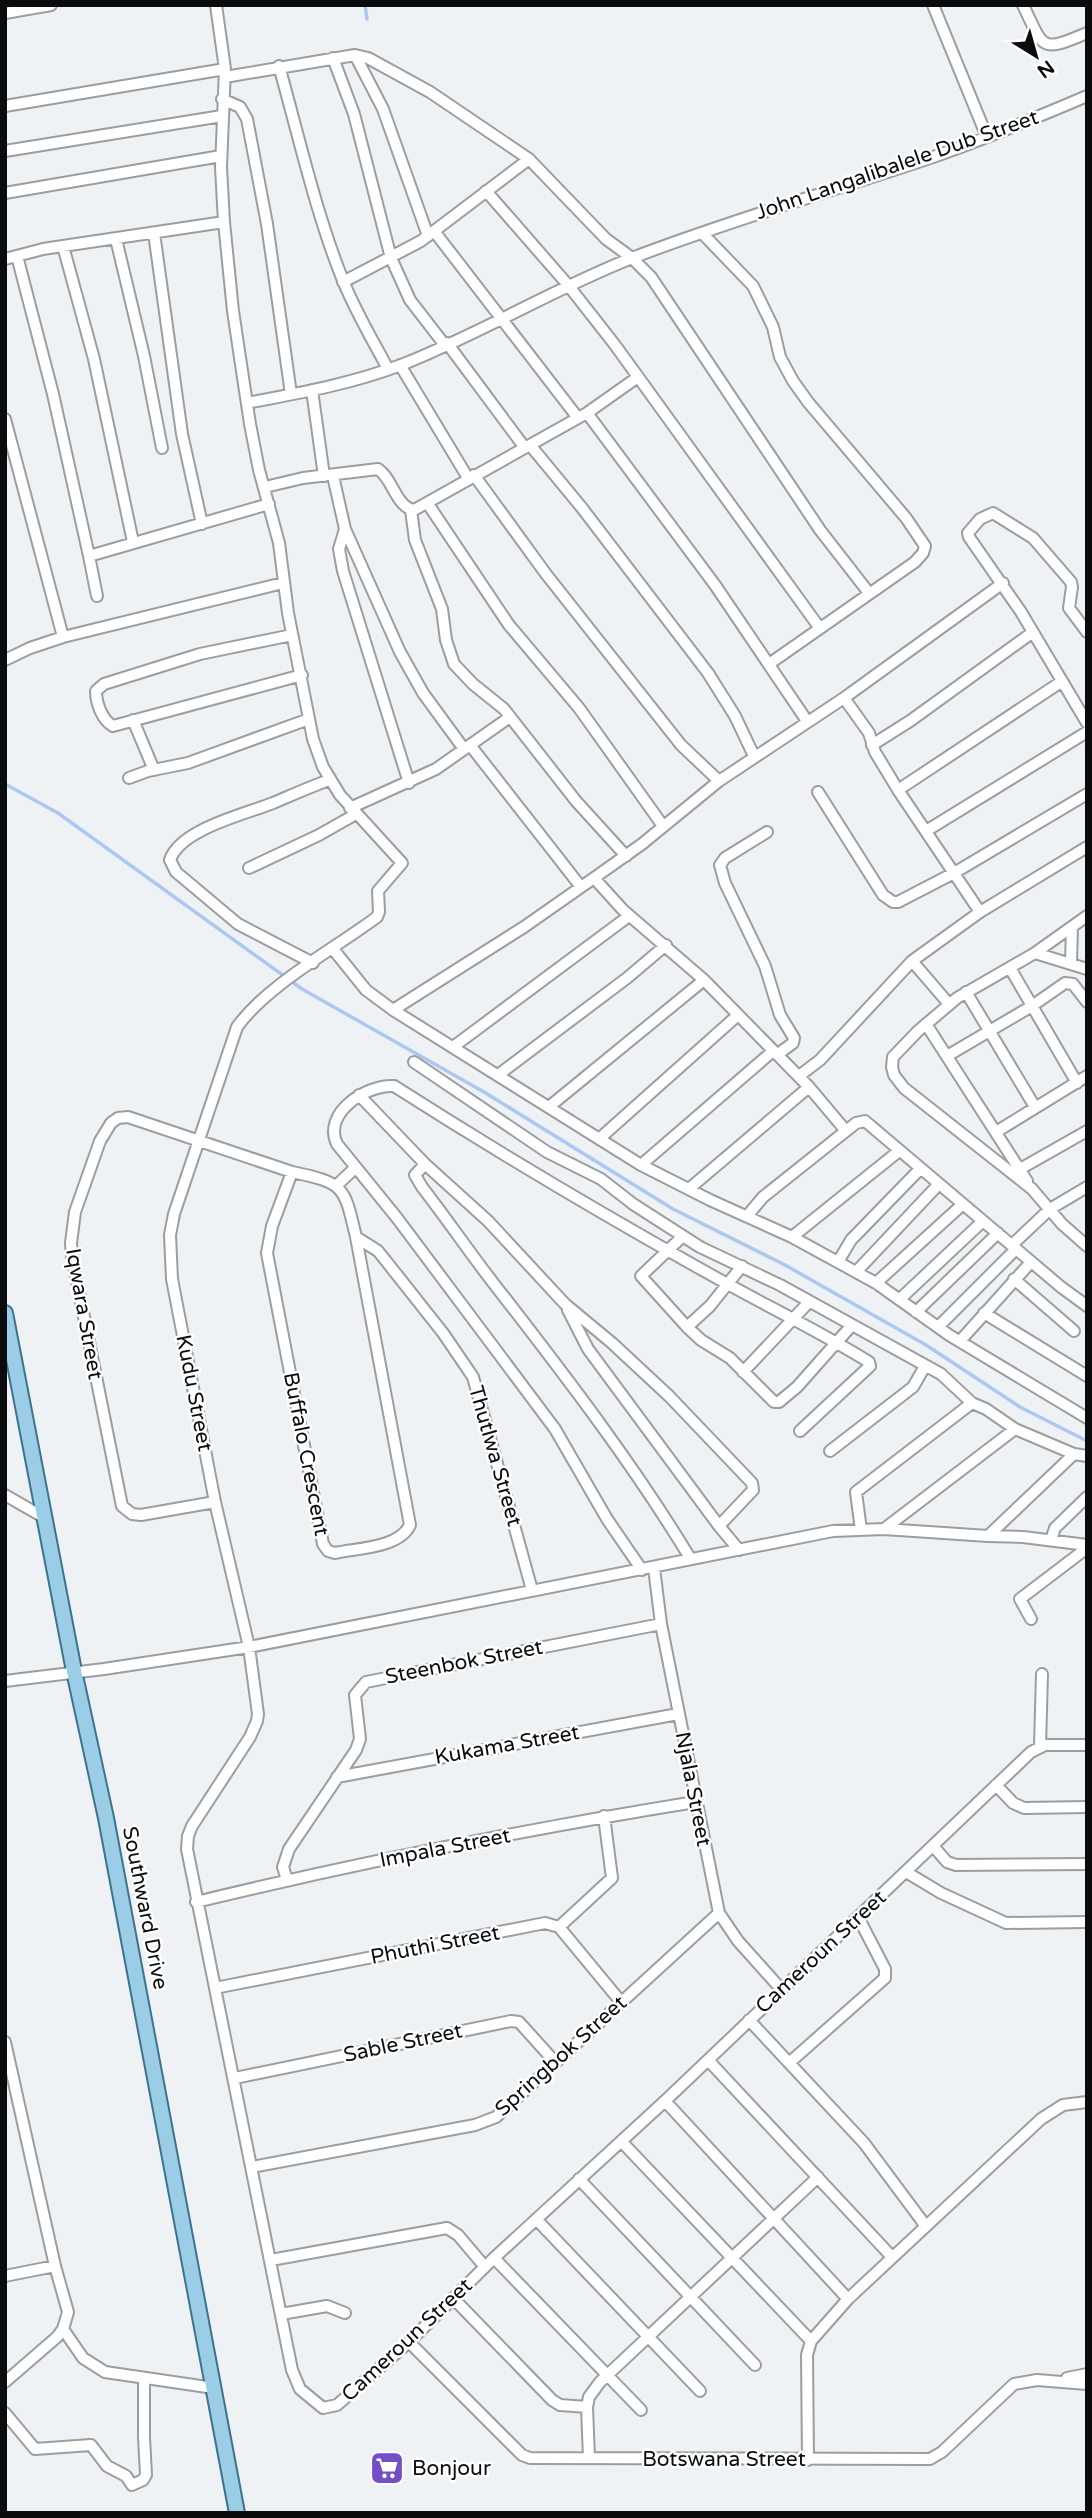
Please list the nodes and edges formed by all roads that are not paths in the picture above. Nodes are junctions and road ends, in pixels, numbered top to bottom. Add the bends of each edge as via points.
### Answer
1 (51, 5) edge
2 (216, 5) edge
3 (933, 5) edge
4 (1023, 5) edge
5 (8, 10) edge
6 (1087, 33) edge
7 (355, 55) junction
8 (333, 58) junction
9 (279, 66) junction
10 (225, 73) junction
11 (1087, 96) edge
12 (222, 99) junction
13 (5, 106) edge
14 (222, 116) junction
15 (987, 137) junction
16 (5, 151) edge
17 (221, 156) junction
18 (529, 159) junction
19 (486, 191) junction
20 (5, 193) edge
21 (224, 222) junction
22 (154, 233) junction
23 (702, 233) junction
24 (431, 234) junction
25 (116, 239) junction
26 (63, 246) junction
27 (17, 256) junction
28 (391, 258) junction
29 (632, 258) junction
30 (5, 259) edge
31 (343, 282) junction
32 (568, 285) junction
33 (500, 319) junction
34 (445, 344) junction
35 (400, 365) junction
36 (388, 369) junction
37 (638, 377) junction
38 (312, 390) junction
39 (290, 394) junction
40 (247, 403) junction
41 (583, 415) junction
42 (5, 419) edge
43 (528, 447) junction
44 (162, 448) dead end
45 (328, 476) junction
46 (471, 477) junction
47 (264, 487) junction
48 (269, 504) junction
49 (428, 504) junction
50 (411, 510) junction
51 (202, 524) junction
52 (345, 529) junction
53 (133, 542) junction
54 (89, 556) junction
55 (283, 583) junction
56 (1003, 583) junction
57 (869, 593) junction
58 (97, 596) dead end
59 (819, 627) junction
60 (1033, 632) junction
61 (1087, 632) edge
62 (292, 635) junction
63 (63, 637) junction
64 (6, 656) edge
65 (769, 664) junction
66 (302, 675) junction
67 (1062, 682) junction
68 (844, 698) junction
69 (510, 717) junction
70 (309, 719) junction
71 (133, 720) junction
72 (807, 721) junction
73 (1087, 723) edge
74 (1087, 732) edge
75 (873, 745) junction
76 (467, 747) junction
77 (754, 756) junction
78 (154, 770) junction
79 (129, 778) dead end
80 (329, 779) junction
81 (719, 781) junction
82 (409, 783) junction
83 (898, 790) junction
84 (818, 792) dead end
85 (1087, 794) edge
86 (353, 811) junction
87 (663, 826) junction
88 (926, 831) junction
89 (767, 832) dead end
90 (1087, 847) edge
91 (626, 856) junction
92 (248, 868) dead end
93 (954, 873) junction
94 (594, 878) junction
95 (581, 887) junction
96 (980, 912) junction
97 (629, 916) junction
98 (1087, 916) edge
99 (1072, 928) junction
100 (666, 945) junction
101 (333, 949) junction
102 (1035, 953) junction
103 (912, 961) junction
104 (1071, 964) junction
105 (309, 966) junction
106 (1010, 968) junction
107 (1087, 969) edge
108 (704, 980) junction
109 (966, 992) junction
110 (1087, 1002) edge
111 (949, 1004) junction
112 (1032, 1006) junction
113 (393, 1010) junction
114 (738, 1015) junction
115 (926, 1024) junction
116 (990, 1031) junction
117 (453, 1046) junction
118 (775, 1052) junction
119 (947, 1056) junction
120 (414, 1062) dead end
121 (498, 1075) junction
122 (799, 1076) junction
123 (1087, 1076) edge
124 (1077, 1083) junction
125 (809, 1087) junction
126 (359, 1095) junction
127 (550, 1106) junction
128 (1035, 1107) junction
129 (846, 1131) junction
130 (1087, 1131) edge
131 (996, 1132) junction
132 (199, 1139) junction
133 (599, 1139) junction
134 (899, 1151) junction
135 (425, 1164) junction
136 (641, 1165) junction
137 (355, 1168) junction
138 (920, 1168) junction
139 (1020, 1169) junction
140 (292, 1172) junction
141 (939, 1184) junction
142 (337, 1185) junction
143 (1087, 1187) edge
144 (690, 1188) junction
145 (1032, 1189) junction
146 (963, 1203) junction
147 (1050, 1209) junction
148 (748, 1216) junction
149 (983, 1221) junction
150 (998, 1233) junction
151 (683, 1236) junction
152 (356, 1237) junction
153 (792, 1237) junction
154 (1087, 1246) edge
155 (1014, 1247) junction
156 (667, 1251) junction
157 (838, 1262) junction
158 (1031, 1262) junction
159 (742, 1266) junction
160 (856, 1272) junction
161 (1014, 1279) junction
162 (876, 1283) junction
163 (728, 1285) junction
164 (900, 1299) junction
165 (809, 1302) junction
166 (565, 1304) junction
167 (1087, 1306) edge
168 (916, 1312) junction
169 (5, 1313) edge
170 (984, 1313) junction
171 (792, 1320) junction
172 (852, 1325) junction
173 (687, 1327) junction
174 (938, 1327) junction
175 (1074, 1331) dead end
176 (961, 1341) junction
177 (837, 1342) junction
178 (925, 1366) junction
179 (743, 1372) junction
180 (1087, 1376) edge
181 (972, 1403) junction
182 (1087, 1418) edge
183 (1015, 1429) junction
184 (800, 1432) dead end
185 (830, 1451) dead end
186 (1074, 1454) junction
187 (1087, 1456) edge
188 (5, 1495) edge
189 (1087, 1497) edge
190 (215, 1502) junction
191 (45, 1518) junction
192 (719, 1526) junction
193 (884, 1529) junction
194 (861, 1530) junction
195 (988, 1536) junction
196 (1051, 1540) junction
197 (1087, 1546) edge
198 (739, 1550) junction
199 (690, 1558) junction
200 (654, 1568) junction
201 (642, 1570) junction
202 (532, 1590) junction
203 (1031, 1619) dead end
204 (661, 1624) junction
205 (249, 1647) junction
206 (74, 1671) junction
207 (1042, 1674) dead end
208 (5, 1681) edge
209 (678, 1714) junction
210 (1087, 1745) edge
211 (1040, 1746) junction
212 (337, 1776) junction
213 (996, 1785) junction
214 (695, 1801) junction
215 (1087, 1807) edge
216 (604, 1816) junction
217 (934, 1847) junction
218 (1087, 1864) edge
219 (906, 1872) junction
220 (287, 1880) junction
221 (196, 1902) junction
222 (719, 1913) junction
223 (858, 1917) junction
224 (1087, 1922) edge
225 (559, 1927) junction
226 (215, 1988) junction
227 (781, 1989) junction
228 (621, 2002) junction
229 (749, 2020) junction
230 (6, 2045) edge
231 (708, 2060) junction
232 (555, 2062) junction
233 (789, 2063) junction
234 (235, 2078) junction
235 (665, 2101) junction
236 (1087, 2102) edge
237 (621, 2141) junction
238 (252, 2167) junction
239 (818, 2177) junction
240 (579, 2179) junction
241 (773, 2218) junction
242 (536, 2219) junction
243 (925, 2225) junction
244 (892, 2257) junction
245 (494, 2258) junction
246 (733, 2258) junction
247 (271, 2260) junction
248 (55, 2266) junction
249 (485, 2267) junction
250 (5, 2276) edge
251 (692, 2296) junction
252 (453, 2298) junction
253 (848, 2299) junction
254 (345, 2313) dead end
255 (281, 2314) junction
256 (63, 2329) junction
257 (648, 2337) junction
258 (811, 2341) junction
259 (409, 2342) junction
260 (755, 2365) dead end
261 (1087, 2374) edge
262 (607, 2376) junction
263 (144, 2378) junction
264 (1057, 2381) junction
265 (5, 2382) edge
266 (1087, 2384) edge
267 (214, 2388) junction
268 (700, 2391) dead end
269 (587, 2407) junction
270 (642, 2410) dead end
271 (5, 2413) edge
272 (589, 2458) junction
273 (808, 2460) junction
274 (234, 2497) junction
275 (237, 2513) edge
276 (244, 2513) edge

1 - 5 street
2 - 10 street
3 - 15 street
4 - 6 street via 1038,37 1047,45 1056,46
7 - 8 street
7 - 18 street via 430,92
7 - 24 street via 383,109
8 - 9 street
8 - 28 street via 354,114
9 - 10 street
9 - 31 street via 322,224
10 - 12 street
10 - 13 street
11 - 15 street, John Langalibalele Dub Street
12 - 14 street
12 - 39 street via 244,112 249,130
14 - 16 street
14 - 17 street
15 - 23 street, John Langalibalele Dub Street
17 - 20 street
17 - 21 street
18 - 19 street
18 - 29 street via 606,239
19 - 24 street
19 - 32 street
21 - 22 street
21 - 40 street
22 - 25 street
22 - 51 street via 181,434
23 - 29 street, John Langalibalele Dub Street
23 - 57 street via 753,286 774,327 785,367 808,402 922,541 925,550 921,557
24 - 28 street
24 - 33 street
25 - 26 street
25 - 44 street
26 - 27 street
26 - 53 street via 94,359
27 - 30 street
27 - 54 street
28 - 31 street
28 - 34 street via 410,300
29 - 32 street, John Langalibalele Dub Street
29 - 57 street via 651,277 820,530
31 - 36 street
32 - 33 street, John Langalibalele Dub Street
32 - 37 street
33 - 34 street, John Langalibalele Dub Street
33 - 41 street
34 - 35 street, John Langalibalele Dub Street
34 - 43 street
35 - 36 street, John Langalibalele Dub Street
35 - 46 street
36 - 38 street, John Langalibalele Dub Street
37 - 41 street
37 - 59 street
38 - 39 street, John Langalibalele Dub Street
38 - 45 street
39 - 40 street, John Langalibalele Dub Street
40 - 47 street
41 - 43 street
41 - 65 street via 715,585
42 - 63 street
43 - 46 street
43 - 77 street via 582,508 708,673
45 - 47 street
45 - 50 street via 378,469
45 - 52 street
46 - 49 street
46 - 81 street via 681,745
47 - 48 street
48 - 51 street
48 - 55 street
49 - 50 street
49 - 87 street via 509,625 586,718
50 - 69 street via 415,540 442,609 449,654
51 - 53 street
52 - 76 street via 400,652 423,693
52 - 82 street via 340,549 343,571
53 - 54 street
54 - 58 street
55 - 62 street
55 - 63 street
56 - 60 street
56 - 61 street via 968,533 993,513 1033,538 1068,577 1072,587 1069,608
56 - 68 street
57 - 59 street
59 - 65 street
60 - 67 street
60 - 75 street
62 - 66 street
62 - 71 street via 200,653 98,688 96,699 108,723 113,726
63 - 64 street
65 - 72 street
66 - 70 street
66 - 71 street
67 - 73 street
67 - 83 street
68 - 72 street
68 - 75 street
69 - 76 street
69 - 91 street
70 - 78 street via 188,764
70 - 80 street
71 - 78 street
72 - 77 street
74 - 88 street
75 - 83 street
76 - 82 street
76 - 95 street
77 - 81 street
78 - 79 street
80 - 86 street
80 - 105 street via 219,822 196,834 170,860 176,872 238,924
81 - 87 street
82 - 86 street
83 - 88 street
84 - 93 street via 888,900 903,900
85 - 93 street
86 - 92 street via 319,835
86 - 101 street, Kudu Street via 402,865 378,891 377,917
87 - 91 street
88 - 93 street
89 - 118 street via 725,858 720,866 765,966 780,1015 794,1038
90 - 96 street
91 - 94 street
93 - 96 street
94 - 95 street
94 - 97 street
95 - 113 street
96 - 103 street
97 - 100 street
97 - 117 street
98 - 99 street
99 - 102 street
99 - 104 street
100 - 108 street
100 - 121 street
101 - 105 street, Kudu Street
101 - 113 street via 366,990
102 - 104 street
102 - 106 street
103 - 111 street
103 - 122 street via 820,1060
104 - 107 street
105 - 132 street, Kudu Street via 270,993 237,1027
106 - 109 street
106 - 112 street
108 - 114 street
108 - 127 street
109 - 111 street
109 - 116 street
110 - 112 street via 1068,982
111 - 115 street
112 - 116 street
112 - 124 street
113 - 117 street
114 - 118 street
114 - 133 street
115 - 119 street
115 - 145 street via 893,1057 897,1080
116 - 119 street
116 - 128 street
117 - 121 street
118 - 122 street
118 - 136 street
119 - 131 street
120 - 151 street
121 - 127 street
122 - 125 street
123 - 124 street
124 - 128 street
125 - 129 street
125 - 144 street
126 - 135 street
126 - 137 street via 333,1133
126 - 156 street via 394,1086
127 - 133 street
128 - 131 street
129 - 134 street via 864,1121
129 - 148 street via 763,1196
130 - 139 street
131 - 139 street
132 - 140 street
132 - 190 street, Kudu Street via 174,1214 169,1256
132 - 190 street, Iqwara Street via 137,1118 118,1118 111,1123 75,1212 71,1243 122,1506 141,1515
133 - 136 street
134 - 138 street
134 - 153 street
135 - 166 street via 488,1221
135 - 199 street via 415,1175 422,1187 550,1354
136 - 144 street
137 - 142 street
137 - 201 street via 555,1429
138 - 141 street
138 - 157 street via 851,1240
139 - 145 street
140 - 142 street
140 - 152 street, Buffalo Crescent via 267,1252 323,1544 330,1553 401,1538 410,1525
141 - 146 street
141 - 160 street
142 - 152 street, Buffalo Crescent via 347,1200
143 - 147 street
144 - 148 street
145 - 147 street
146 - 149 street
146 - 162 street
147 - 154 street
147 - 155 street
148 - 153 street
149 - 150 street
149 - 164 street
150 - 155 street
150 - 168 street
151 - 156 street
151 - 159 street
152 - 202 street, Thutlwa Street via 378,1251 473,1377
153 - 157 street
155 - 158 street
155 - 174 street
156 - 163 street
156 - 173 street via 641,1276
157 - 160 street
158 - 161 street
158 - 167 street
159 - 163 street
159 - 165 street
160 - 162 street
161 - 170 street
161 - 175 street
162 - 164 street
163 - 171 street
163 - 173 street
164 - 168 street
165 - 171 street
165 - 172 street
166 - 192 street via 588,1349
166 - 192 street via 644,1371 753,1485 751,1493
168 - 174 street
169 - 191 main road, Southward Drive
170 - 176 street
170 - 180 street
171 - 177 street
171 - 179 street
172 - 177 street
172 - 178 street
173 - 179 street
174 - 176 street
176 - 182 street
177 - 179 street via 779,1402 766,1396
177 - 184 street via 870,1366
178 - 181 street via 941,1374
178 - 185 street via 913,1387
181 - 183 street
181 - 194 street via 856,1492
183 - 186 street
183 - 193 street
186 - 187 street
186 - 195 street
188 - 191 street
189 - 196 street via 1055,1528
190 - 205 street, Kudu Street
191 - 206 main road, Southward Drive
192 - 198 street
193 - 194 street
193 - 195 street
194 - 198 street via 833,1531
195 - 196 street
196 - 197 street
197 - 203 street via 1020,1599
198 - 199 street
199 - 200 street
200 - 201 street
200 - 204 street, Njala Street
201 - 202 street
202 - 205 street
204 - 209 street, Njala Street
204 - 212 street, Steenbok Street via 366,1682 355,1695 360,1739
205 - 206 street
205 - 221 street, Cameroun Street via 257,1721 188,1836
206 - 208 street
206 - 267 main road, Southward Drive
207 - 211 street
209 - 212 street, Kukama Street
209 - 214 street, Njala Street
210 - 211 street
211 - 213 street, Cameroun Street
212 - 220 street, Steenbok Street via 289,1849 283,1867
213 - 215 street via 1024,1808
213 - 217 street, Cameroun Street
214 - 216 street, Impala Street
214 - 222 street, Njala Street
216 - 220 street, Impala Street
216 - 225 street via 612,1878
217 - 218 street via 956,1865
217 - 219 street, Cameroun Street
219 - 223 street, Cameroun Street
219 - 224 street via 1006,1923
220 - 221 street, Impala Street
221 - 226 street, Cameroun Street
222 - 227 street, Njala Street
222 - 228 street, Springbok Street
223 - 227 street, Cameroun Street
223 - 233 street via 885,1969 885,1978
225 - 226 street, Phuthi Street via 545,1923
225 - 228 street
226 - 234 street, Cameroun Street
227 - 229 street, Cameroun Street
228 - 232 street, Springbok Street
229 - 231 street, Cameroun Street
229 - 233 street
230 - 248 street
231 - 235 street, Cameroun Street
231 - 239 street
232 - 234 street, Sable Street via 519,2022 511,2021
232 - 238 street, Springbok Street via 501,2113 483,2123
233 - 243 street via 864,2143
234 - 238 street, Cameroun Street
235 - 237 street, Cameroun Street
235 - 241 street
236 - 243 street via 1053,2109
237 - 240 street, Cameroun Street
237 - 246 street
238 - 247 street, Cameroun Street
239 - 241 street
239 - 244 street
240 - 242 street, Cameroun Street
240 - 251 street
241 - 246 street
241 - 253 street
242 - 245 street, Cameroun Street
242 - 257 street
243 - 244 street
244 - 253 street
245 - 249 street, Cameroun Street
245 - 262 street
246 - 251 street
246 - 258 street
247 - 249 street via 447,2228
247 - 255 street, Cameroun Street
248 - 250 street
248 - 256 street via 68,2312
249 - 252 street, Cameroun Street
251 - 257 street
251 - 260 street
252 - 259 street, Cameroun Street
252 - 269 street via 552,2400
253 - 258 street
254 - 255 street via 327,2306
255 - 259 street, Cameroun Street via 296,2381 323,2408 344,2400
256 - 263 street via 76,2351 94,2367
256 - 265 street
257 - 262 street
257 - 268 street
258 - 273 street via 807,2355
259 - 272 street, Botswana Street via 524,2456
261 - 264 street, Botswana Street
262 - 269 street via 594,2389
262 - 270 street
263 - 267 street
263 - 271 street via 146,2475 132,2485 107,2466 91,2445 35,2449
264 - 266 street, Botswana Street
264 - 273 street, Botswana Street via 1014,2384 933,2458
267 - 274 main road, Southward Drive
269 - 272 street
272 - 273 street, Botswana Street
274 - 275 main road, Southward Drive
274 - 276 main road

